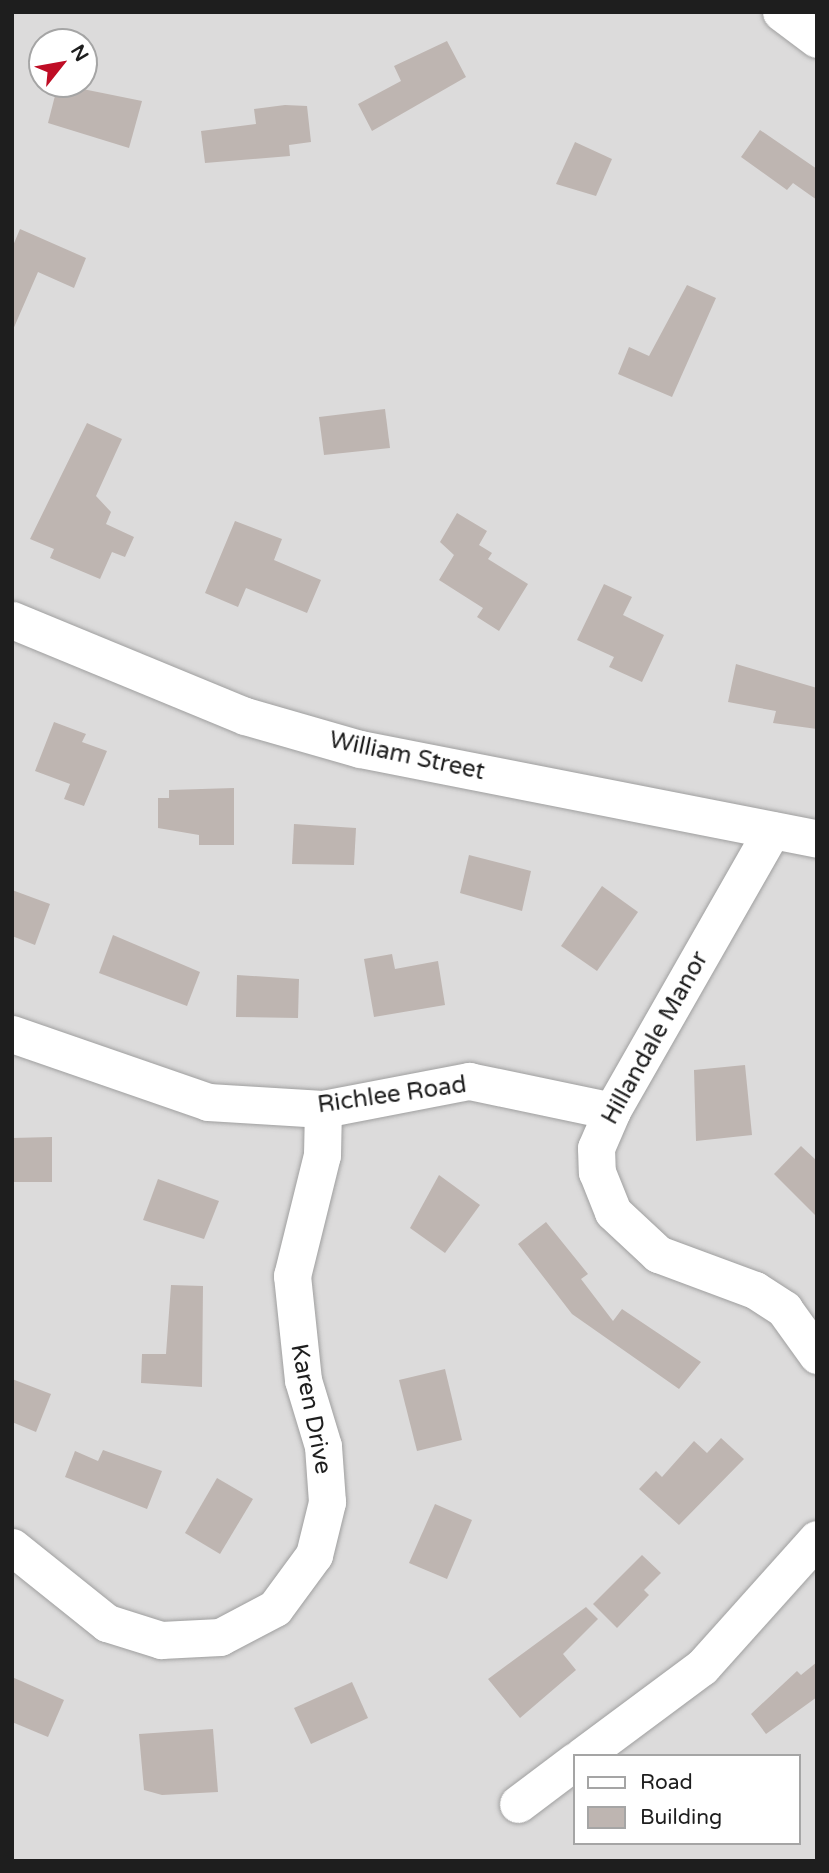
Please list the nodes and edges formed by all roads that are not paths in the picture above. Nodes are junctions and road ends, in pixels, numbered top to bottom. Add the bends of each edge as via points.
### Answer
1 (781, 12) edge
2 (817, 39) edge
3 (12, 620) edge
4 (772, 830) junction
5 (817, 839) edge
6 (12, 1034) edge
7 (323, 1109) junction
8 (612, 1111) junction
9 (817, 1355) edge
10 (817, 1539) edge
11 (12, 1547) edge
12 (585, 1754) edge
13 (574, 1762) edge
14 (518, 1804) dead end

1 - 2 street
3 - 4 street, William Street via 244,716 360,749
4 - 5 street, William Street
4 - 8 street, Hillandale Manor
6 - 7 street, Richlee Road via 208,1102
7 - 8 street, Richlee Road via 469,1082
7 - 11 street, Karen Drive via 322,1155 292,1276 303,1380 323,1446 327,1491 314,1555 275,1608 220,1637 161,1640 107,1623
8 - 9 street, Hillandale Manor via 596,1147 613,1212 658,1254 755,1290 784,1309
10 - 12 street via 702,1667
13 - 14 street

